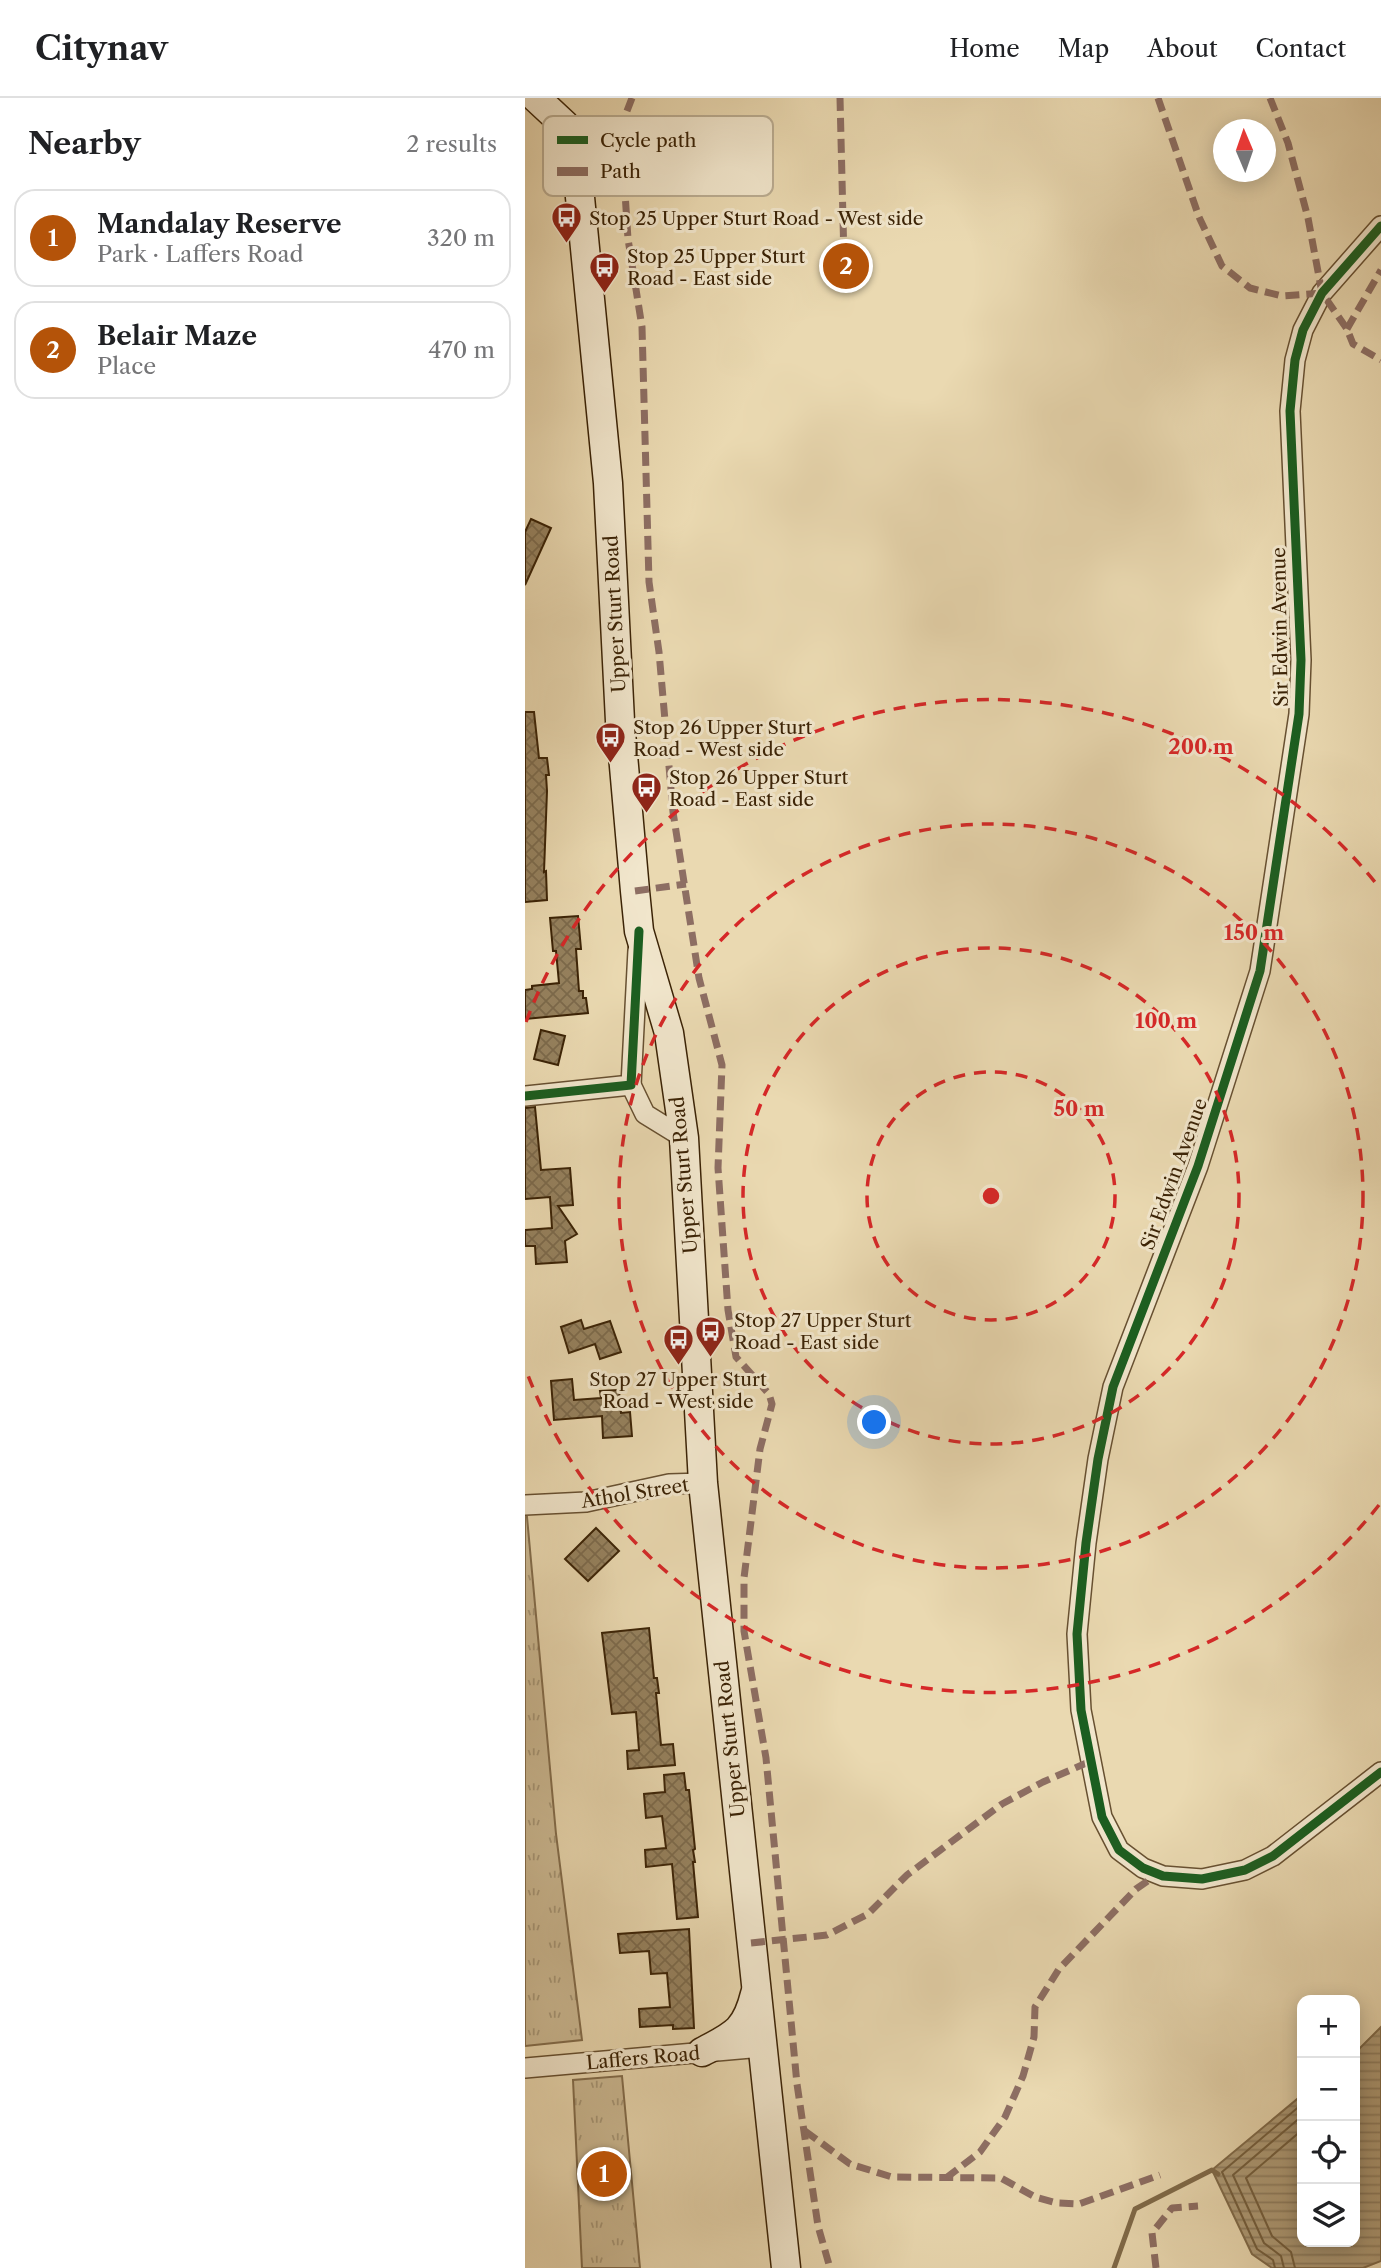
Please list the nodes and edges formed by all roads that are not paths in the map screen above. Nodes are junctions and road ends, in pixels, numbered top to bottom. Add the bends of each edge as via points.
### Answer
1 (536, 98) edge
2 (555, 116) edge
3 (580, 196) edge
4 (1381, 226) edge
5 (639, 931) junction
6 (631, 1085) junction
7 (525, 1096) edge
8 (684, 1139) junction
9 (703, 1483) junction
10 (525, 1505) edge
11 (1381, 1772) edge
12 (756, 1991) junction
13 (762, 2047) junction
14 (702, 2052) junction
15 (525, 2068) edge
16 (781, 2267) edge

1 - 2 main road, Upper Sturt Road
3 - 5 main road, Upper Sturt Road via 608,483 620,721
4 - 11 street, Sir Edwin Avenue via 1322,293 1303,330 1295,360 1290,411 1301,660 1299,714 1260,971 1198,1166 1113,1387 1098,1459 1077,1634 1081,1710 1102,1817 1119,1850 1143,1868 1163,1876 1202,1879 1245,1870 1273,1856
5 - 6 street
5 - 8 main road, Upper Sturt Road via 669,1033
6 - 7 street
6 - 8 street via 645,1114
8 - 9 main road, Upper Sturt Road
9 - 10 street, Athol Street via 669,1484 586,1503
9 - 12 main road, Upper Sturt Road
12 - 13 main road, Upper Sturt Road
12 - 14 main road via 750,2015 734,2035
13 - 14 street, Laffers Road
13 - 16 main road, Upper Sturt Road
14 - 15 street, Laffers Road

